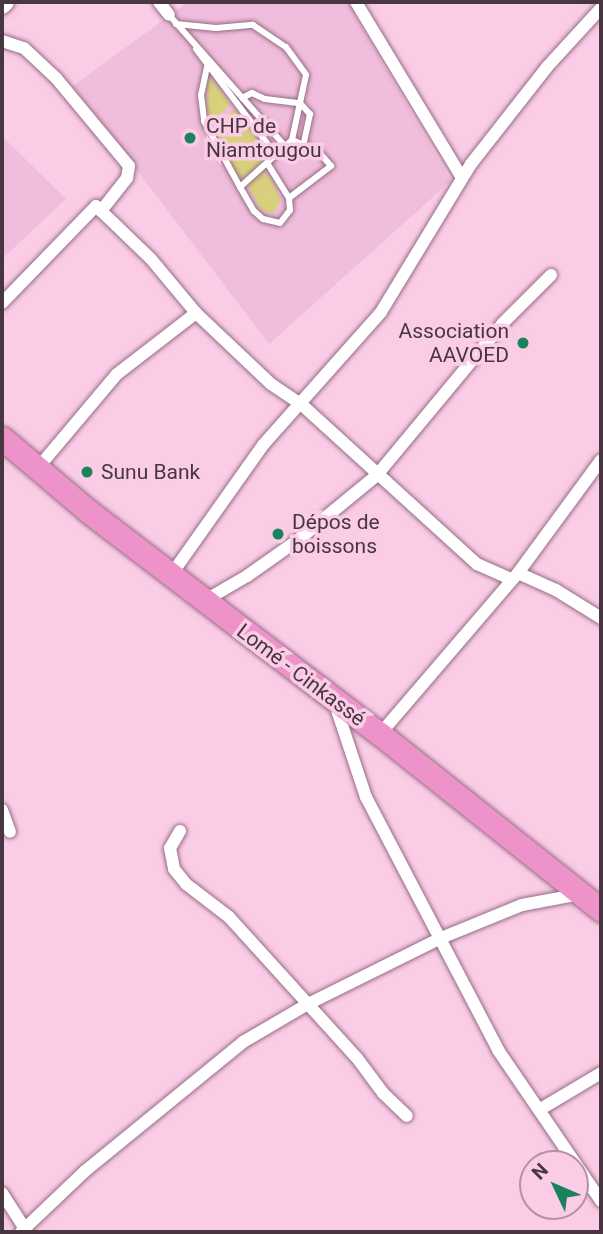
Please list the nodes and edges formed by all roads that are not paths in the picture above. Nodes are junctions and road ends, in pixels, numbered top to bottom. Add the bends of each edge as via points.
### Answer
1 (159, 2) edge
2 (356, 2) edge
3 (601, 8) edge
4 (173, 20) junction
5 (2, 41) edge
6 (191, 41) junction
7 (207, 67) junction
8 (244, 97) junction
9 (300, 103) junction
10 (235, 104) junction
11 (292, 140) junction
12 (304, 143) junction
13 (285, 146) junction
14 (275, 154) junction
15 (268, 164) junction
16 (462, 178) junction
17 (240, 187) junction
18 (289, 198) junction
19 (101, 211) junction
20 (551, 275) dead end
21 (2, 303) edge
22 (196, 313) junction
23 (301, 404) junction
24 (2, 438) edge
25 (601, 460) edge
26 (37, 469) junction
27 (377, 475) junction
28 (171, 575) junction
29 (514, 576) junction
30 (204, 601) junction
31 (601, 618) edge
32 (334, 701) junction
33 (380, 734) junction
34 (2, 810) edge
35 (180, 831) dead end
36 (10, 832) dead end
37 (580, 894) junction
38 (601, 910) edge
39 (441, 938) junction
40 (306, 1005) junction
41 (601, 1073) edge
42 (539, 1110) junction
43 (407, 1116) dead end
44 (2, 1193) edge
45 (601, 1201) edge
46 (24, 1231) edge

1 - 4 street
2 - 16 street
3 - 16 street via 547,67
4 - 6 lane
4 - 9 lane via 216,28 253,25 286,47 306,75
5 - 19 street via 24,48 56,78 130,166 127,178
6 - 7 lane
6 - 8 lane
7 - 10 lane
7 - 17 lane via 201,95 204,121
8 - 9 lane via 252,93
8 - 10 lane
8 - 13 lane
9 - 11 lane
9 - 12 lane via 310,114
10 - 14 lane
11 - 12 lane
11 - 13 lane
12 - 18 lane via 331,166
13 - 14 lane
14 - 15 lane
15 - 17 lane
15 - 18 lane
16 - 23 street via 381,312
17 - 18 lane via 254,211 272,224 280,223 290,210
19 - 21 street via 96,206
19 - 22 street via 151,259
20 - 27 street via 503,323
22 - 23 street via 271,384
22 - 26 street via 117,374
23 - 27 street
23 - 28 street via 262,445
24 - 26 highway, Lomé - Cinkassé
25 - 29 street
26 - 28 highway, Lomé - Cinkassé
27 - 29 street via 477,564
27 - 30 street via 298,540
28 - 30 highway, Lomé - Cinkassé
29 - 31 street via 556,590
29 - 33 street
30 - 32 highway, Lomé - Cinkassé
32 - 33 highway, Lomé - Cinkassé
32 - 39 street via 366,797
33 - 37 highway, Lomé - Cinkassé
34 - 36 street
35 - 40 street via 170,848 174,869 229,917
37 - 38 highway, Lomé - Cinkassé
37 - 39 street via 522,905
39 - 40 street
39 - 42 street via 498,1050
40 - 43 street
40 - 46 street via 243,1042 85,1171
41 - 42 street
42 - 45 street
44 - 46 street

